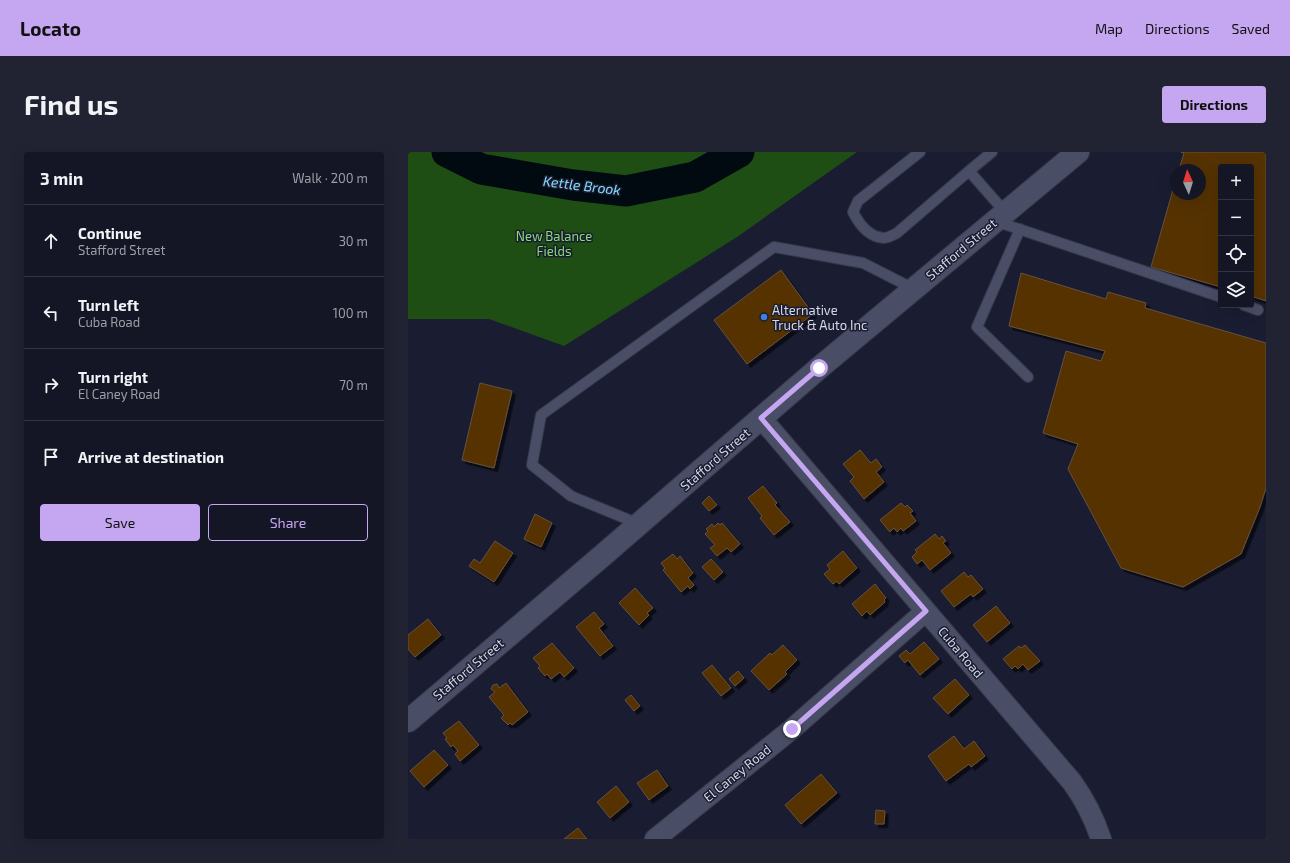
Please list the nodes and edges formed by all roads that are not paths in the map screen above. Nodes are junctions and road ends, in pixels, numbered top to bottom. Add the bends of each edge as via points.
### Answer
1 (920, 152) edge
2 (992, 152) edge
3 (1078, 152) edge
4 (969, 171) junction
5 (1000, 216) junction
6 (1020, 229) junction
7 (914, 289) junction
8 (1218, 296) edge
9 (1252, 308) edge
10 (1258, 310) dead end
11 (1028, 377) dead end
12 (761, 418) junction
13 (639, 524) junction
14 (926, 611) junction
15 (408, 721) edge
16 (655, 839) edge
17 (1101, 839) edge

1 - 4 lane via 858,201 853,212 859,224 870,233 885,238 896,233
2 - 4 lane
3 - 5 main road, Stafford Street
4 - 5 lane
5 - 6 lane
5 - 7 main road, Stafford Street
6 - 8 lane
6 - 11 lane via 976,327
7 - 12 main road, Stafford Street
7 - 13 lane via 863,263 774,247 541,415 532,465 570,496
9 - 10 lane
12 - 13 main road, Stafford Street
12 - 14 street, Cuba Road
13 - 15 main road, Stafford Street
14 - 16 street, El Caney Road via 792,729
14 - 17 street, Cuba Road via 1072,782 1090,810

